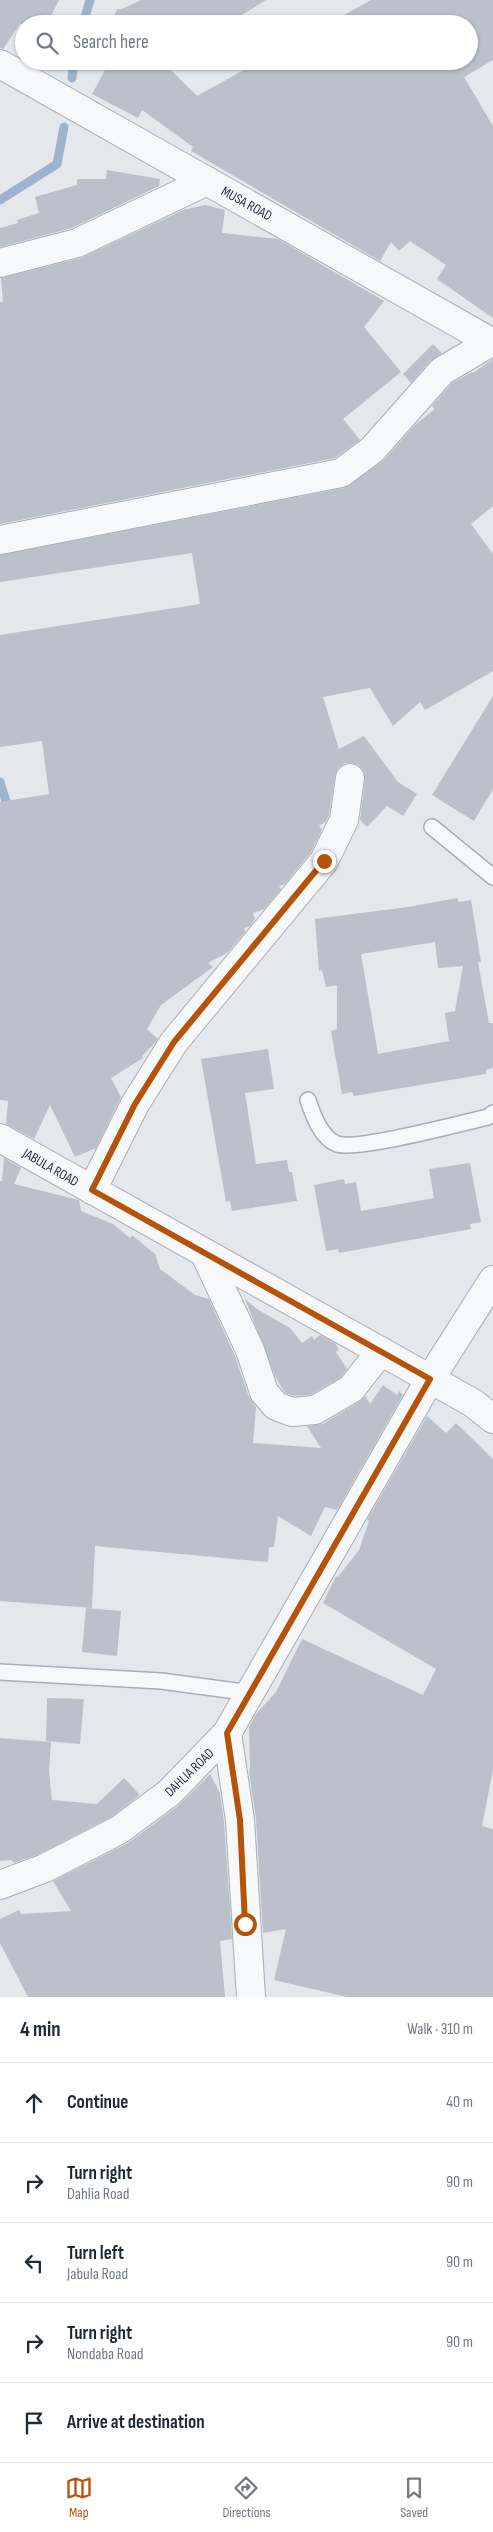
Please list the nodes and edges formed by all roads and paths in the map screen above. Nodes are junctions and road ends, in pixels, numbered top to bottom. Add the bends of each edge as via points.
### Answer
1 (0, 64) edge
2 (207, 181) junction
3 (0, 263) edge
4 (492, 342) edge
5 (0, 540) edge
6 (350, 778) dead end
7 (432, 827) dead end
8 (493, 877) edge
9 (308, 1100) dead end
10 (493, 1114) edge
11 (0, 1138) edge
12 (92, 1190) junction
13 (205, 1254) junction
14 (493, 1280) edge
15 (381, 1351) junction
16 (430, 1379) junction
17 (493, 1418) edge
18 (0, 1672) edge
19 (250, 1693) junction
20 (227, 1733) junction
21 (0, 1885) edge
22 (251, 1997) edge

1 - 2 street, MUSA ROAD
2 - 3 street via 77,243
2 - 4 street, MUSA ROAD
4 - 5 street via 442,371 372,450 341,473
6 - 12 street via 344,820 324,861 174,1042 135,1104
7 - 8 lane
9 - 10 lane via 323,1132 335,1144 346,1146
11 - 12 street, JABULA ROAD
12 - 13 street, JABULA ROAD
13 - 15 street, JABULA ROAD
13 - 15 street via 239,1324 264,1392 276,1406 292,1412 315,1410 351,1390
14 - 16 street, DAHLIA ROAD
15 - 16 street, JABULA ROAD
16 - 17 street, JABULA ROAD
16 - 19 street, DAHLIA ROAD
18 - 19 lane via 161,1681
19 - 20 street, DAHLIA ROAD
20 - 21 street, DAHLIA ROAD via 168,1793 118,1830 45,1868
20 - 22 street via 240,1820

